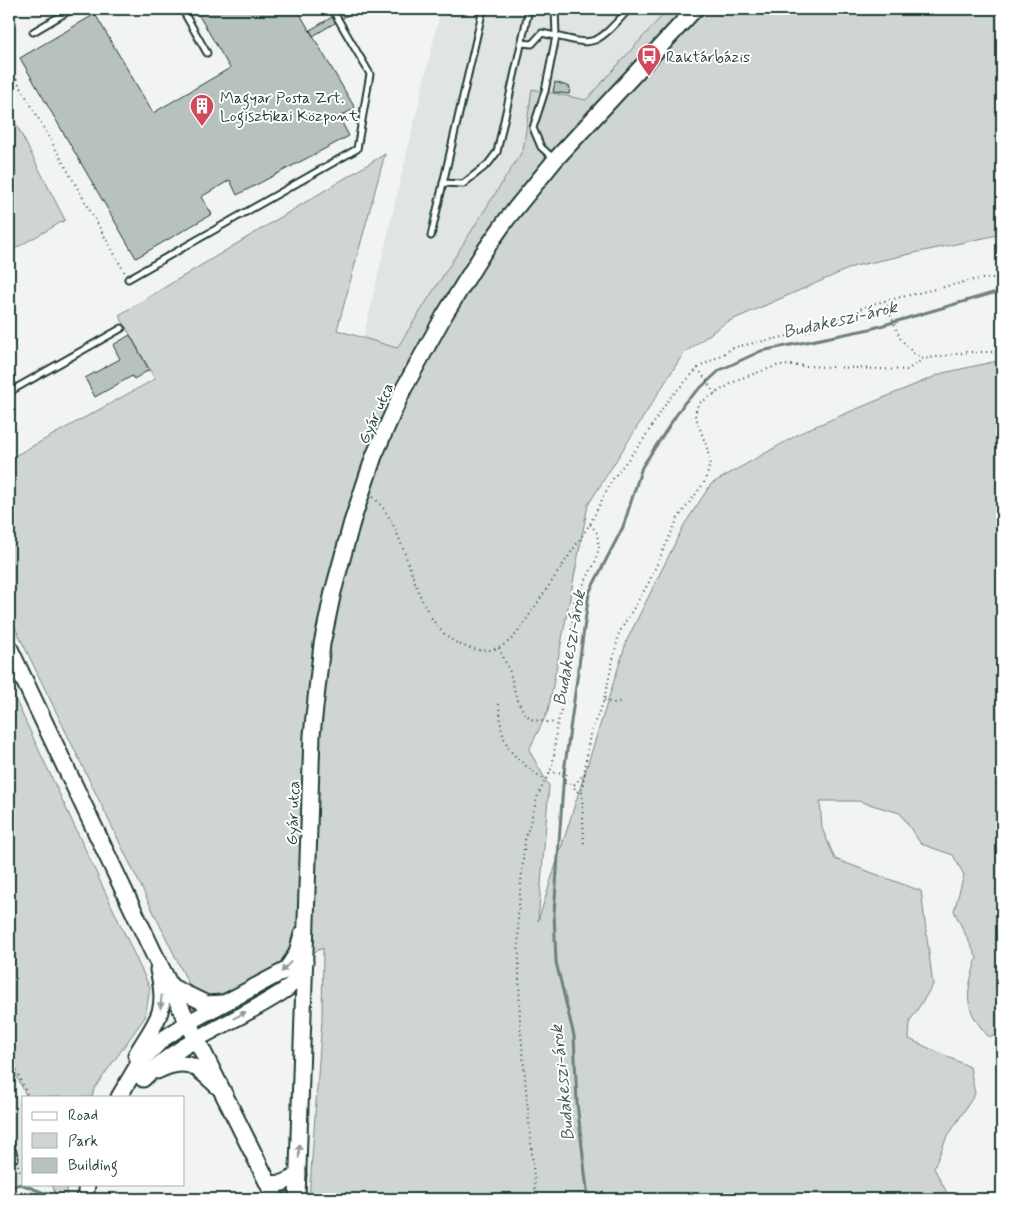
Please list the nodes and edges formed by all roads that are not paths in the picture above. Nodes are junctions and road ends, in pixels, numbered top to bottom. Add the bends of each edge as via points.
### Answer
1 (72, 9) edge
2 (182, 9) edge
3 (332, 9) edge
4 (483, 9) edge
5 (529, 9) edge
6 (555, 9) edge
7 (630, 9) edge
8 (696, 9) edge
9 (33, 32) dead end
10 (556, 36) junction
11 (521, 43) junction
12 (208, 53) dead end
13 (555, 160) junction
14 (443, 183) junction
15 (431, 236) dead end
16 (128, 279) road end
17 (122, 328) dead end
18 (9, 392) edge
19 (9, 648) edge
20 (305, 923) junction
21 (154, 954) junction
22 (307, 958) junction
23 (172, 987) junction
24 (224, 1003) junction
25 (189, 1022) junction
26 (197, 1039) junction
27 (143, 1079) junction
28 (221, 1089) junction
29 (117, 1096) edge
30 (118, 1096) edge
31 (125, 1096) edge
32 (9, 1141) edge
33 (15, 1158) road end
34 (298, 1175) junction
35 (269, 1184) junction
36 (87, 1186) edge
37 (86, 1199) edge
38 (276, 1199) edge
39 (297, 1199) edge

1 - 9 lane
2 - 12 lane
3 - 16 lane via 370,74 357,149
4 - 14 lane
5 - 11 lane
6 - 10 lane
7 - 10 lane via 602,37 592,42 579,43
8 - 13 main road, Gyár utca
10 - 11 lane via 542,33 532,44
10 - 13 lane via 545,91 533,128 541,147
11 - 14 lane via 497,152 488,164 462,184
13 - 20 main road, Gyár utca via 507,219 445,314 403,390 362,490 340,563 322,644 312,736
14 - 15 lane
17 - 18 lane
19 - 21 main road
20 - 22 main road, Gyár utca
20 -> 24 main road, Gyár utca via 297,953 286,970
21 - 23 main road
21 -> 29 main road via 162,986 158,1021 137,1052
26 -> 22 main road via 288,988 299,976
34 -> 22 main road, Gyár utca
23 - 24 main road via 207,1004
23 - 25 main road
24 - 25 main road, Gyár utca
25 - 26 main road
25 - 30 main road, Gyár utca via 152,1048
26 - 27 main road via 171,1054
26 - 28 main road
27 - 28 main road via 171,1064 188,1064
27 - 31 main road
28 - 35 main road
32 - 33 lane
34 - 35 main road via 284,1183
34 - 39 main road, Gyár utca
35 - 38 main road
36 - 37 main road

